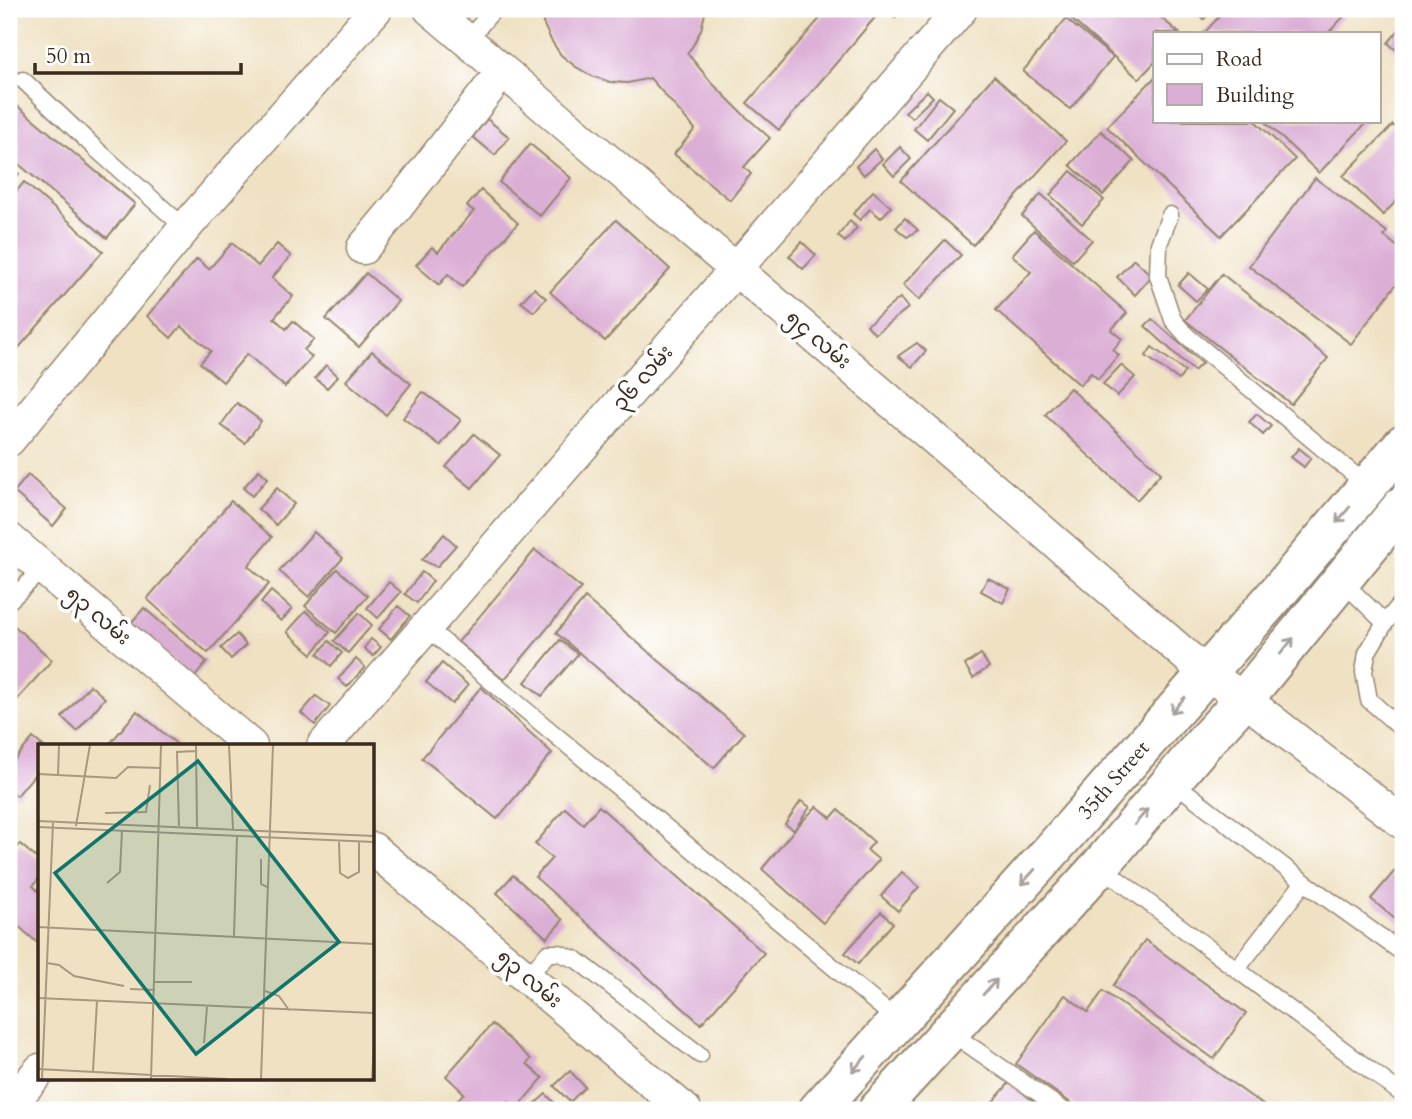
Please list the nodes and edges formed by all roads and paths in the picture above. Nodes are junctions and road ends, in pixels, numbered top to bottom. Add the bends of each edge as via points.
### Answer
1 (376, 9) edge
2 (430, 9) edge
3 (494, 9) edge
4 (961, 9) edge
5 (467, 41) junction
6 (502, 72) junction
7 (23, 80) dead end
8 (1170, 215) dead end
9 (185, 228) junction
10 (363, 247) dead end
11 (735, 270) junction
12 (9, 440) edge
13 (1403, 444) edge
14 (1368, 486) junction
15 (1403, 505) edge
16 (9, 539) edge
17 (43, 569) junction
18 (1341, 580) junction
19 (9, 601) edge
20 (1403, 601) edge
21 (1385, 622) junction
22 (426, 627) junction
23 (1206, 673) junction
24 (1244, 699) junction
25 (1403, 730) edge
26 (249, 744) edge
27 (325, 744) edge
28 (1172, 781) junction
29 (1403, 823) edge
30 (374, 850) edge
31 (1100, 866) junction
32 (1304, 882) junction
33 (1403, 953) edge
34 (1237, 969) junction
35 (527, 978) junction
36 (898, 1021) junction
37 (950, 1032) junction
38 (700, 1055) dead end
39 (38, 1072) edge
40 (1403, 1095) edge
41 (9, 1106) edge
42 (685, 1110) edge
43 (818, 1110) edge
44 (878, 1110) edge
45 (1062, 1110) edge

1 - 9 street
2 - 5 street, ၅၄ လမ်း
3 - 5 lane
4 - 11 street, ၃၆ လမ်း
5 - 6 street, ၅၄ လမ်း
6 - 10 street
6 - 11 street, ၅၄ လမ်း
7 - 9 lane
8 - 14 lane via 1159,244 1158,276 1173,320
9 - 12 street
11 - 22 street, ၃၆ လမ်း
11 - 23 street, ၅၄ လမ်း
13 - 14 main road, 35th Street
14 -> 23 main road, 35th Street
15 - 18 main road
16 - 17 street, ၅၃ လမ်း
17 - 19 lane
17 - 26 street, ၅၃ လမ်း
18 - 21 lane
24 -> 18 main road
20 - 21 lane
21 - 25 lane via 1367,653 1364,672 1369,700
22 - 27 street, ၃၆ လမ်း
22 - 36 lane
23 - 24 street, ၅၄ လမ်း
23 -> 36 main road, 35th Street
24 - 28 main road
24 - 29 street, ၅၄ လမ်း
31 -> 28 main road
28 - 32 lane
30 - 35 street, ၅၃ လမ်း
31 - 34 lane
37 -> 31 main road
32 - 33 lane
32 - 34 lane
34 - 40 lane
35 - 38 lane via 548,953 577,960
35 - 42 street, ၅၃ လမ်း
36 -> 43 main road, 35th Street
37 - 44 main road
37 - 45 lane
39 - 41 street

